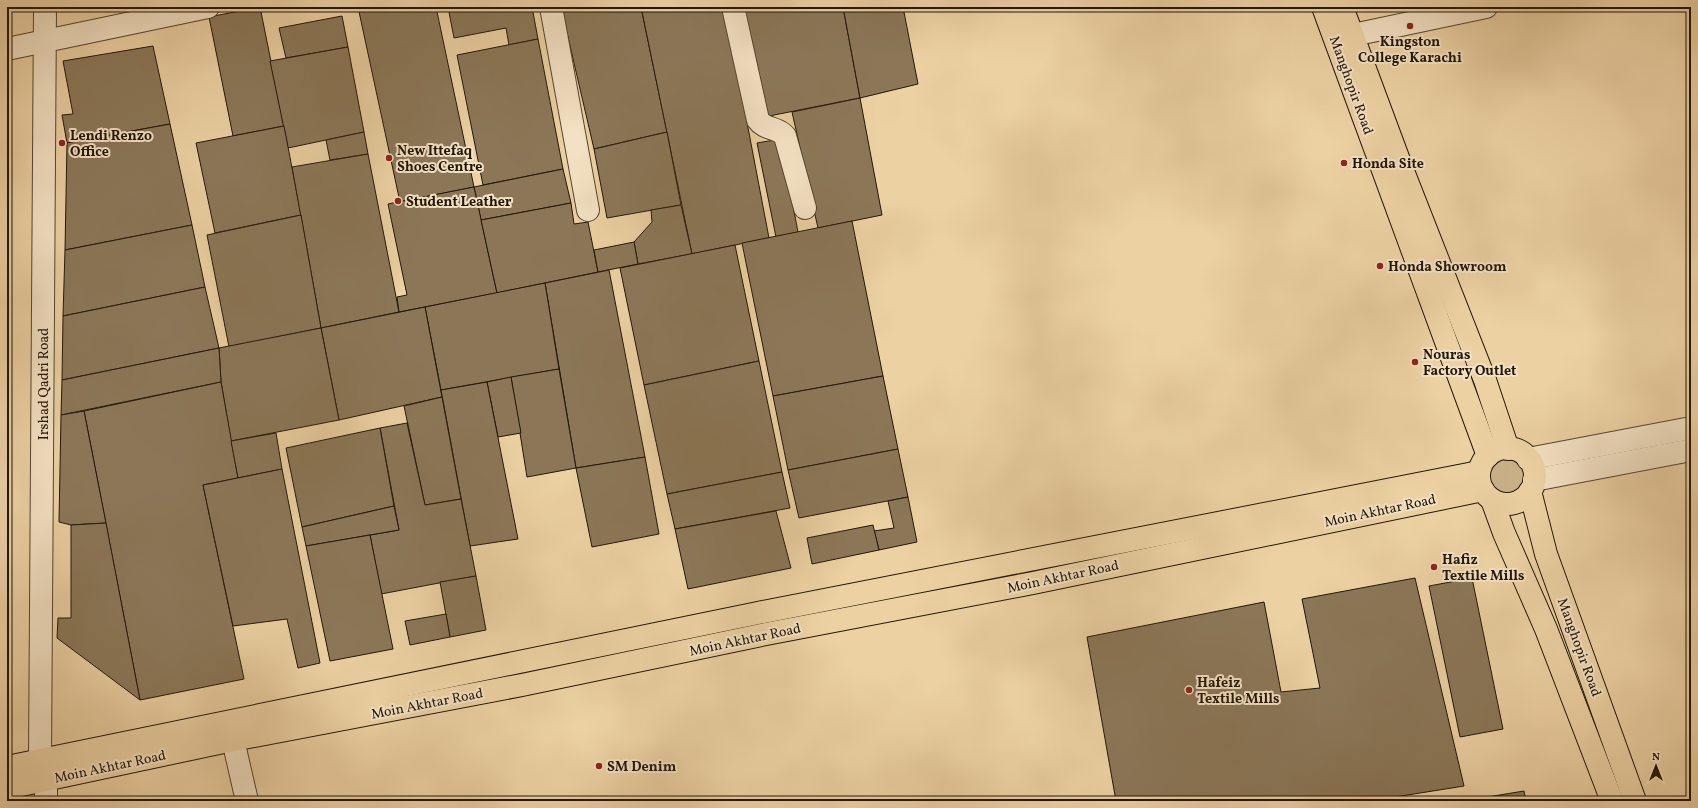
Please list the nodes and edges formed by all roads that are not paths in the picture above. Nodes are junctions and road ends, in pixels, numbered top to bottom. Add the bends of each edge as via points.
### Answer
1 (45, 7) edge
2 (208, 7) edge
3 (551, 7) edge
4 (733, 7) edge
5 (1323, 7) edge
6 (1342, 7) edge
7 (1486, 7) edge
8 (1353, 35) junction
9 (45, 42) junction
10 (7, 49) edge
11 (805, 208) dead end
12 (588, 210) dead end
13 (1691, 428) edge
14 (1691, 450) edge
15 (1528, 459) junction
16 (1490, 473) junction
17 (1532, 485) junction
18 (1543, 543) junction
19 (1513, 552) junction
20 (1029, 559) junction
21 (1033, 583) junction
22 (233, 740) junction
23 (7, 767) edge
24 (43, 770) junction
25 (7, 788) edge
26 (46, 801) edge
27 (247, 801) edge
28 (1612, 801) edge
29 (1635, 801) edge

1 - 9 street, Irshad Qadri Road
2 - 9 street
3 - 12 street
4 - 11 street via 758,120 761,125 782,132 786,136
5 - 16 main road, Manghopir Road
6 - 8 main road
7 - 8 street
8 - 16 main road via 1485,380
9 - 10 street
9 - 24 street, Irshad Qadri Road
13 - 15 street
14 - 17 street
15 - 16 main road via 1521,453
15 - 17 main road, Manghopir Road via 1534,469
16 - 17 main road via 1506,504 1526,496
16 - 19 main road, Manghopir Road
16 - 20 main road, Moin Akhtar Road
16 - 21 main road, Moin Akhtar Road
17 - 18 main road, Manghopir Road
18 - 19 main road via 1535,537 1525,536 1516,542
18 - 29 main road, Manghopir Road
19 - 28 main road, Manghopir Road via 1546,629
20 - 21 main road
20 - 24 main road, Moin Akhtar Road
21 - 22 main road, Moin Akhtar Road via 766,634 522,686
22 - 24 main road, Moin Akhtar Road
22 - 27 street
23 - 24 main road, Moin Akhtar Road
24 - 25 main road, Moin Akhtar Road
24 - 26 street, Irshad Qadri Road

